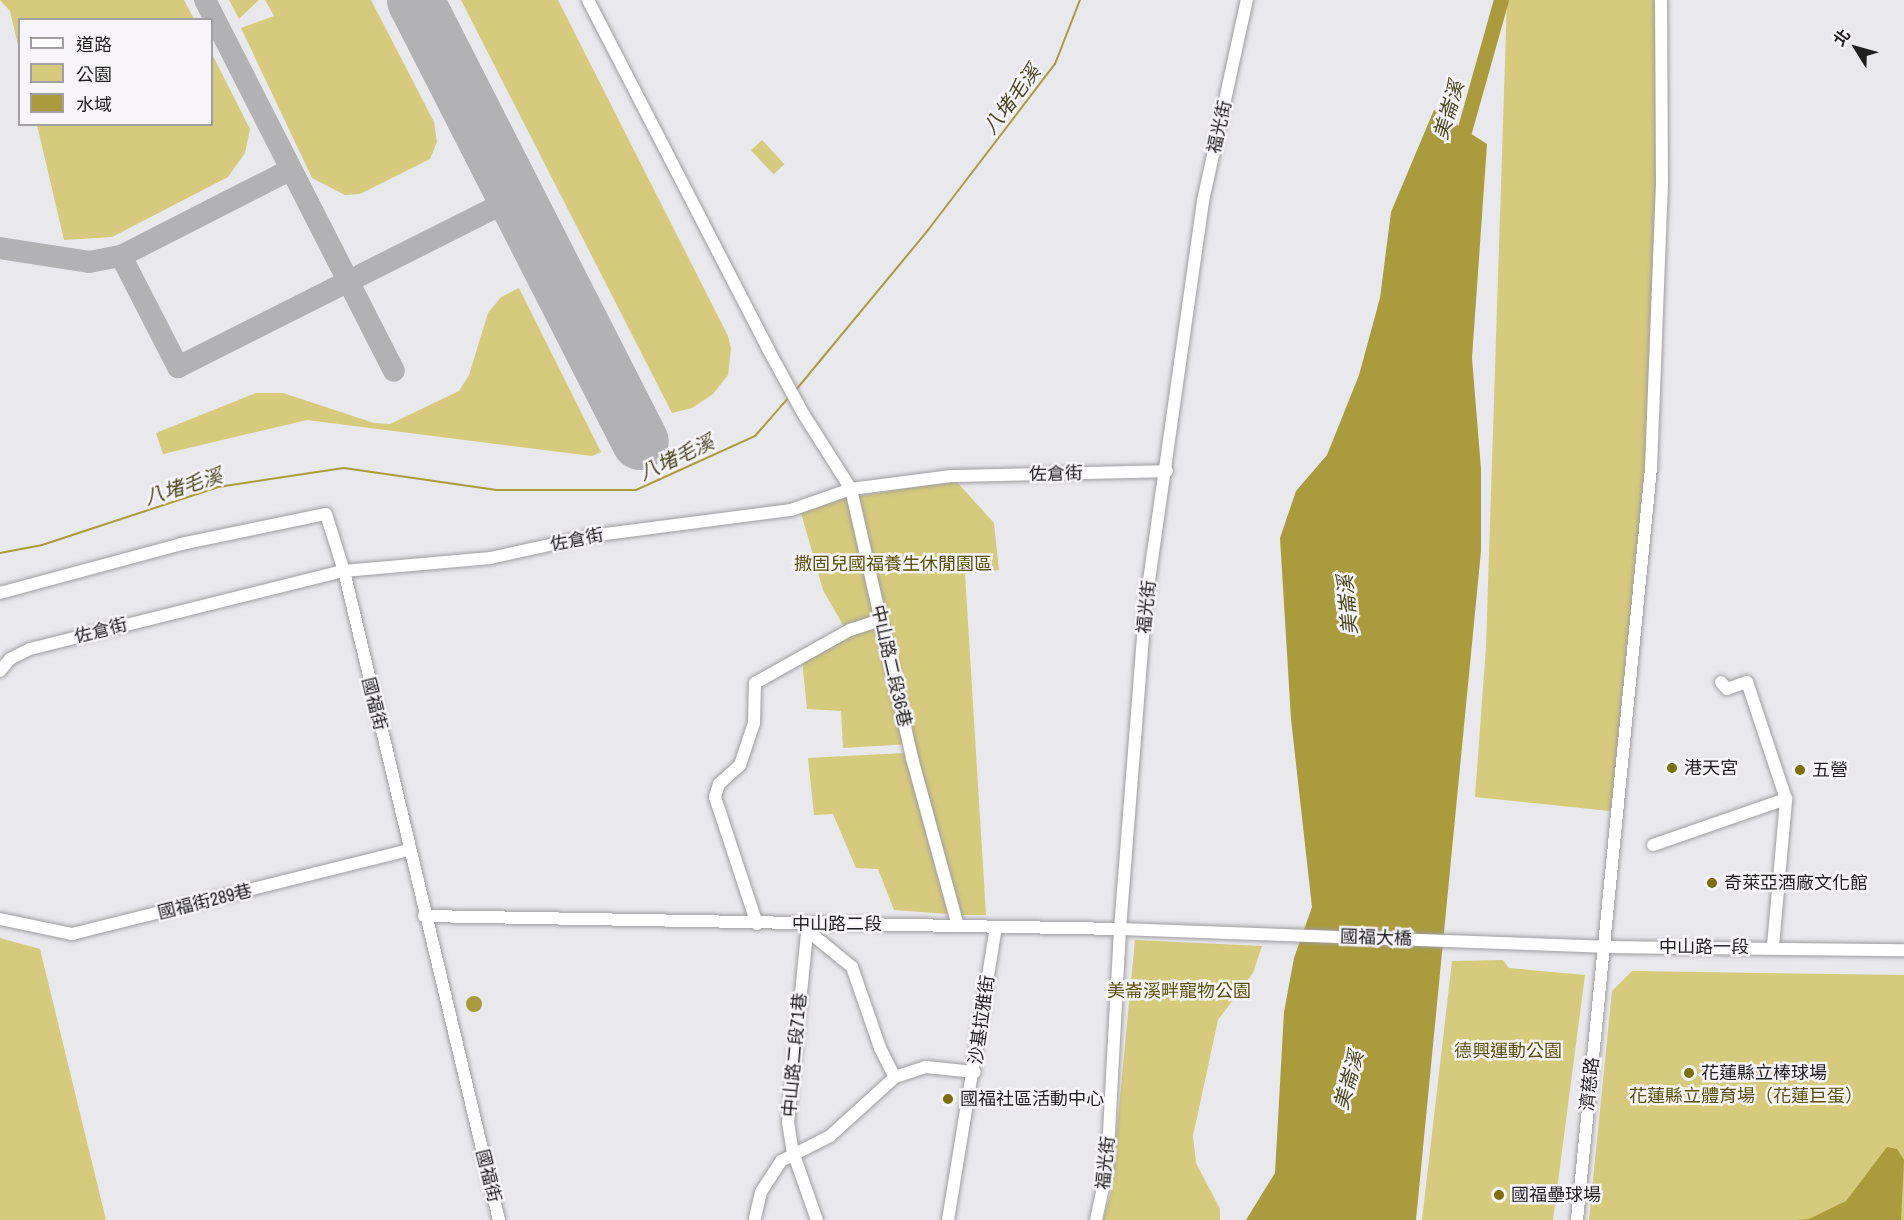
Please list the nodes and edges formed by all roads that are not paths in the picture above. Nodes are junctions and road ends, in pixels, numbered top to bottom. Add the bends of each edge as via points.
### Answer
1 (588, 0) edge
2 (1247, 0) edge
3 (1661, 0) edge
4 (1167, 471) junction
5 (851, 489) junction
6 (344, 571) junction
7 (0, 593) edge
8 (881, 620) junction
9 (0, 671) edge
10 (1721, 682) dead end
11 (1786, 799) junction
12 (1653, 845) dead end
13 (408, 850) junction
14 (424, 915) junction
15 (0, 918) edge
16 (757, 924) junction
17 (957, 926) junction
18 (808, 927) junction
19 (996, 927) junction
20 (1120, 929) junction
21 (1249, 934) joint
22 (1504, 943) joint
23 (1773, 946) junction
24 (1604, 947) junction
25 (1904, 950) edge
26 (975, 1072) junction
27 (895, 1077) junction
28 (793, 1152) junction
29 (756, 1218) dead end
30 (499, 1220) edge
31 (817, 1220) edge
32 (948, 1220) edge
33 (1096, 1220) edge
34 (1577, 1220) edge

1 - 5 street, 中山路二段36巷 via 804,415
2 - 4 street, 福光街 via 1203,201 1178,360
3 - 24 street, 濟慈路 via 1661,242 1651,468
4 - 5 street, 佐倉街 via 951,476
4 - 20 street, 福光街 via 1146,602
5 - 6 street, 佐倉街 via 791,510 590,536 490,558
5 - 8 street, 中山路二段36巷
6 - 7 street, 國福街 via 326,514 181,544
6 - 9 street, 佐倉街 via 30,649 10,659
6 - 13 street, 國福街
8 - 16 street via 850,630 755,683 754,723 740,765 719,784 715,797
8 - 17 street, 中山路二段36巷
10 - 11 street via 1727,688 1747,682
11 - 12 street
11 - 23 street
13 - 14 street, 國福街
13 - 15 street, 國福街289巷 via 72,934
14 - 16 street, 中山路二段
14 - 30 street, 國福街
16 - 18 street, 中山路二段
17 - 18 street, 中山路二段
17 - 19 street, 中山路二段
18 - 27 street via 852,967 880,1048
18 - 28 street, 中山路二段71巷 via 788,1122
19 - 20 street, 中山路二段
19 - 26 street, 沙基拉雅街
20 - 21 street, 中山路二段
20 - 33 street, 福光街 via 1107,1169
21 - 22 street, 國福大橋
22 - 24 street, 中山路一段
23 - 24 street, 中山路一段
23 - 25 street, 中山路一段
24 - 34 street, 濟慈路
26 - 27 street via 935,1066
26 - 32 street, 沙基拉雅街
27 - 28 street via 830,1136
28 - 29 street via 766,1179
28 - 31 street, 中山路二段71巷

